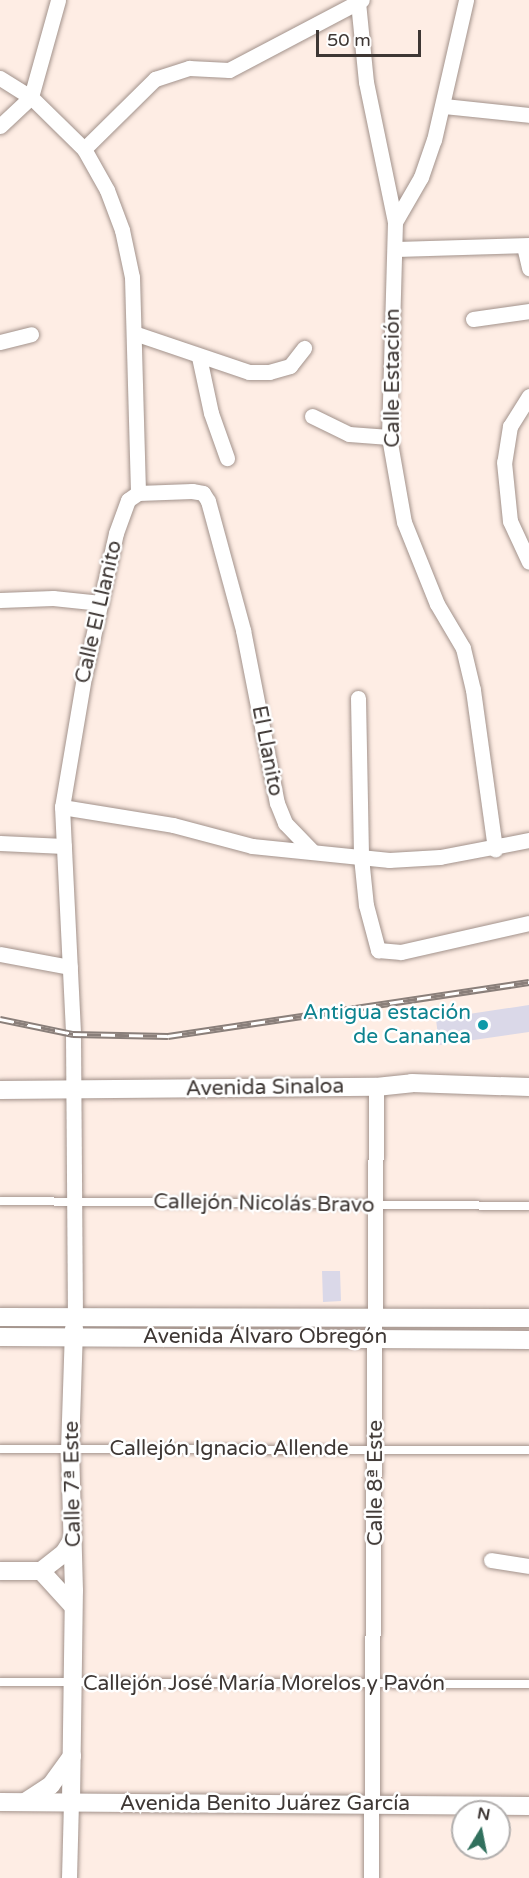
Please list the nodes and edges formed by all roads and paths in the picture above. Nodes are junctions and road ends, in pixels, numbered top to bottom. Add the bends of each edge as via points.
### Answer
1 (58, 0) edge
2 (466, 0) edge
3 (360, 1) edge
4 (0, 78) edge
5 (31, 97) junction
6 (444, 106) junction
7 (529, 115) edge
8 (0, 126) edge
9 (84, 149) junction
10 (395, 222) junction
11 (526, 245) edge
12 (396, 249) junction
13 (529, 268) edge
14 (529, 310) edge
15 (473, 319) dead end
16 (134, 333) junction
17 (31, 334) dead end
18 (0, 342) edge
19 (304, 348) dead end
20 (199, 357) junction
21 (529, 396) edge
22 (312, 417) dead end
23 (389, 437) junction
24 (227, 458) dead end
25 (138, 493) junction
26 (529, 562) edge
27 (0, 600) edge
28 (101, 603) junction
29 (358, 698) dead end
30 (62, 807) junction
31 (529, 840) edge
32 (0, 843) edge
33 (64, 846) junction
34 (495, 849) junction
35 (312, 850) junction
36 (361, 857) junction
37 (529, 923) edge
38 (0, 954) edge
39 (70, 967) junction
40 (376, 1087) junction
41 (529, 1087) edge
42 (0, 1090) edge
43 (74, 1090) junction
44 (0, 1201) edge
45 (73, 1201) junction
46 (375, 1206) junction
47 (529, 1206) edge
48 (375, 1316) junction
49 (0, 1317) edge
50 (75, 1317) junction
51 (178, 1317) junction
52 (529, 1318) edge
53 (375, 1336) junction
54 (0, 1337) edge
55 (74, 1338) junction
56 (177, 1338) junction
57 (529, 1340) edge
58 (376, 1448) junction
59 (0, 1449) edge
60 (70, 1450) junction
61 (529, 1450) edge
62 (72, 1540) junction
63 (492, 1560) dead end
64 (529, 1566) edge
65 (0, 1571) edge
66 (41, 1571) junction
67 (71, 1604) junction
68 (0, 1682) edge
69 (72, 1683) junction
70 (529, 1684) edge
71 (372, 1685) junction
72 (72, 1756) junction
73 (0, 1802) edge
74 (25, 1802) junction
75 (71, 1802) junction
76 (372, 1804) junction
77 (529, 1806) edge
78 (69, 1878) edge
79 (371, 1878) edge

1 - 5 street
2 - 6 street
3 - 9 street via 229,70 189,68 155,79
3 - 10 street, Calle Estación via 366,82
4 - 5 street
5 - 8 street
5 - 9 street
6 - 7 street
6 - 10 street via 421,177
9 - 16 street via 107,190 122,230 132,277
10 - 12 street, Calle Estación
11 - 12 street
11 - 13 street
12 - 23 street, Calle Estación
14 - 15 street
16 - 20 street
16 - 25 street
17 - 18 street
19 - 20 street via 290,366 269,372 249,372
20 - 24 street via 211,413
21 - 26 street via 510,426 504,462 510,521
22 - 23 street via 349,434
23 - 34 street, Calle Estación via 408,533 437,604 464,648
25 - 28 street, Calle El Llanito via 128,500 123,512
25 - 35 street, El Llanito via 192,491 203,493 208,501 231,578 277,803 285,823
27 - 28 street via 52,598
28 - 30 street, Calle El Llanito
29 - 36 street
30 - 33 street, Calle El Llanito
30 - 35 street via 173,825 252,846
31 - 34 street
32 - 33 street
33 - 39 street, Calle El Llanito
34 - 36 street via 440,857
35 - 36 street
36 - 37 street via 366,905 378,950 401,952
38 - 39 street
39 - 43 street, Calle El Llanito
40 - 41 street, Avenida Sinaloa via 412,1083
40 - 43 street, Avenida Sinaloa
40 - 46 street, Calle 8ª Este
42 - 43 street, Avenida Sinaloa
43 - 45 street, Calle 7ª Este
44 - 45 lane, Callejón Nicolás Bravo
45 - 46 lane, Callejón Nicolás Bravo
45 - 50 street, Calle 7ª Este
46 - 47 lane, Callejón Nicolás Bravo
46 - 48 street, Calle 8ª Este
48 - 51 street, Avenida Álvaro Obregón
48 - 52 street, Avenida Álvaro Obregón
48 - 53 street, Calle 8ª Este
49 - 50 street, Avenida Álvaro Obregón
50 - 51 street, Avenida Álvaro Obregón
50 - 55 street, Calle 7ª Este
51 - 56 street
53 - 56 street, Avenida Álvaro Obregón
53 - 57 street, Avenida Álvaro Obregón
53 - 58 street, Calle 8ª Este
54 - 55 street, Avenida Álvaro Obregón
55 - 56 street, Avenida Álvaro Obregón
55 - 60 street, Calle 7ª Este
58 - 60 lane, Callejón Ignacio Allende
58 - 61 lane, Callejón Ignacio Allende
58 - 71 street, Calle 8ª Este
59 - 60 lane, Callejón Ignacio Allende
60 - 62 street, Calle 7ª Este
62 - 66 street via 64,1553
62 - 67 street, Calle 7ª Este
63 - 64 street
65 - 66 street
66 - 67 street
67 - 69 street, Calle 7ª Este
68 - 69 lane, Callejón José María Morelos y Pavón
69 - 71 lane, Callejón José María Morelos y Pavón
69 - 72 street, Calle 7ª Este
70 - 71 lane, Callejón José María Morelos y Pavón
71 - 76 street, Calle 8ª Este
72 - 74 street via 51,1785
72 - 75 street, Calle 7ª Este
73 - 74 street, Avenida Benito Juárez García
74 - 75 street, Avenida Benito Juárez García
75 - 76 street, Avenida Benito Juárez García
75 - 78 street, Calle 7ª Este
76 - 77 street, Avenida Benito Juárez García
76 - 79 street, Calle 8ª Este

